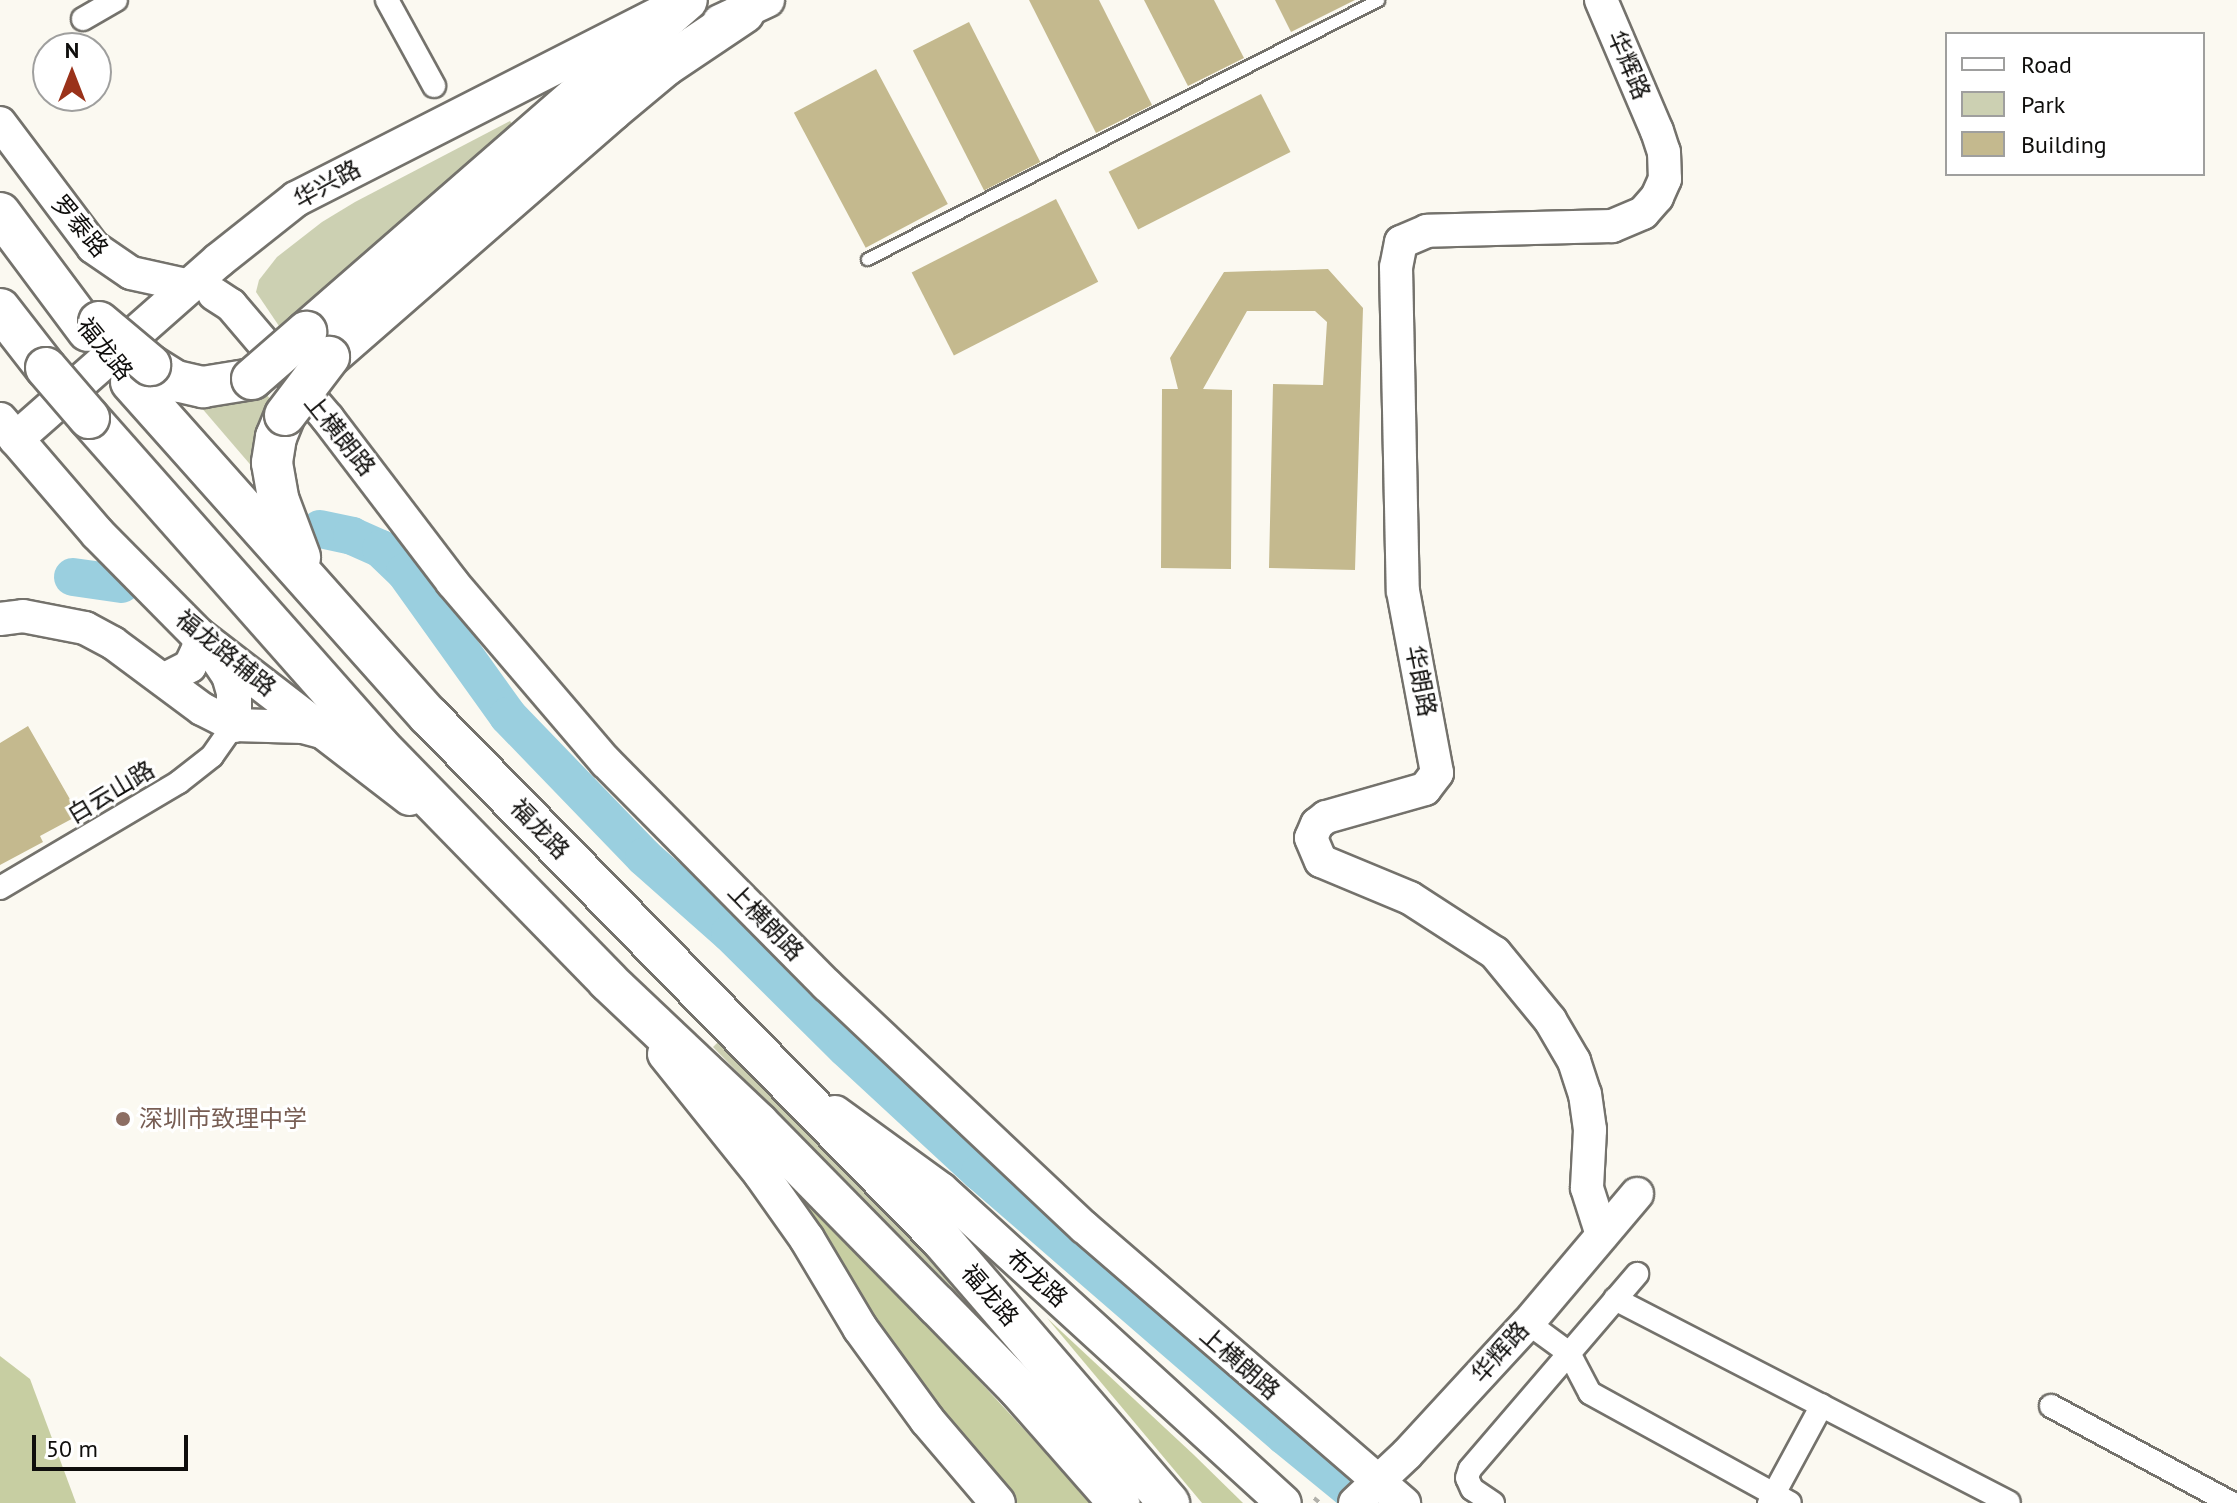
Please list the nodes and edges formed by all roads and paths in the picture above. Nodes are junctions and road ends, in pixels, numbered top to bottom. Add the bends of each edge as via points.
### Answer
1 (116, 0) edge
2 (387, 0) edge
3 (686, 0) edge
4 (1378, 0) edge
5 (1601, 0) edge
6 (756, 6) edge
7 (83, 19) dead end
8 (615, 60) junction
9 (434, 86) dead end
10 (0, 123) edge
11 (1657, 131) joint
12 (0, 213) edge
13 (867, 259) dead end
14 (202, 290) junction
15 (0, 309) edge
16 (317, 344) junction
17 (140, 373) junction
18 (8, 429) edge
19 (307, 575) junction
20 (0, 619) edge
21 (198, 635) junction
22 (165, 679) junction
23 (234, 725) junction
24 (334, 736) junction
25 (483, 853) junction
26 (0, 888) edge
27 (608, 981) junction
28 (776, 1070) junction
29 (1637, 1194) dead end
30 (1602, 1235) junction
31 (1637, 1274) dead end
32 (1615, 1299) junction
33 (1528, 1323) junction
34 (1569, 1353) junction
35 (1822, 1405) junction
36 (2051, 1406) dead end
37 (1365, 1492) edge
38 (1777, 1500) edge
39 (1299, 1501) edge
40 (2009, 1502) edge
41 (998, 1503) edge
42 (1119, 1503) edge
43 (1169, 1503) edge
44 (1320, 1503) edge
45 (1404, 1503) edge
46 (1493, 1503) edge
47 (2231, 1503) edge

1 - 7 street
2 - 9 street
3 - 8 highway
3 - 14 main road, 华兴路 via 321,183 264,222
4 - 13 lane
5 - 11 street, 华辉路
6 - 8 main road, 华兴路
6 - 16 highway via 665,66
8 - 14 main road, 华兴路 via 334,201
8 - 16 highway
10 - 14 street, 罗泰路 via 93,247 131,273
11 - 30 street, 华朗路 via 1665,179 1657,197 1634,219 1598,228 1427,231 1408,236 1398,248 1403,591 1437,773 1425,789 1326,817 1311,838 1321,861 1410,898 1495,953 1550,1020 1574,1061 1585,1094 1590,1130 1587,1188
12 - 17 highway, 福龙路
14 - 18 main road, 华兴路
14 - 37 street, 上横朗路 via 231,305 328,419 452,582 606,762 827,985
15 - 25 highway, 福龙路, bridge via 89,418 379,746
16 - 17 highway, bridge via 252,379 203,387
16 - 19 highway, bridge via 276,437 273,471
17 - 19 highway, 福龙路
18 - 21 main road, 福龙路辅路 via 98,534
19 - 28 highway, 福龙路 via 429,716
20 - 22 street via 23,616 85,628
21 - 22 street via 190,666
21 - 23 main road via 229,675
21 - 24 main road, 福龙路辅路
22 - 23 street via 202,709
23 - 24 street via 303,727
23 - 26 street, 白云山路 via 212,756 179,782
24 - 25 main road, 福龙路辅路
25 - 27 highway, 福龙路
27 - 41 main road via 761,1174 860,1328 927,1420
27 - 42 highway, 福龙路 via 758,1123 988,1357
28 - 39 main road, 布龙路 via 941,1190
28 - 43 highway, 福龙路 via 941,1239
29 - 30 street, 华辉路
30 - 33 street, 华辉路
31 - 32 street
32 - 34 street
32 - 35 street
33 - 34 street
33 - 37 street, 华辉路
34 - 38 street via 1590,1393
34 - 46 street via 1470,1469 1472,1489
35 - 38 street
35 - 40 street
36 - 47 street
37 - 45 street, 上横朗路
39 - 44 path

